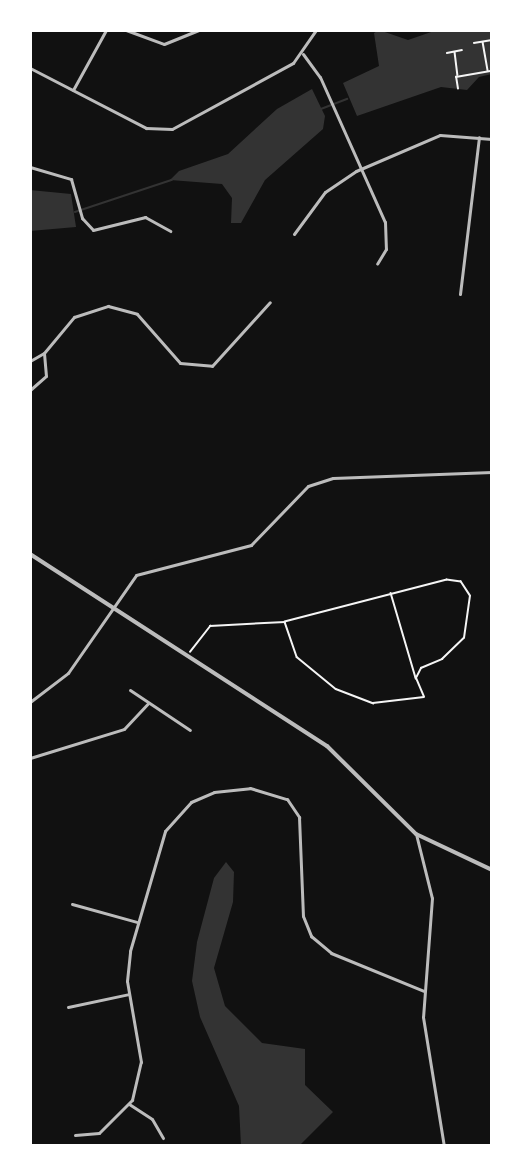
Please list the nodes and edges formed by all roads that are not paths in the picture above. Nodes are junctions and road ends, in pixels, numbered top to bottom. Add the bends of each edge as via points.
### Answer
1 (106, 30) edge
2 (126, 30) edge
3 (199, 30) edge
4 (316, 30) edge
5 (303, 54) junction
6 (30, 68) edge
7 (73, 90) junction
8 (479, 137) junction
9 (492, 139) edge
10 (30, 166) edge
11 (361, 169) junction
12 (170, 231) dead end
13 (294, 234) dead end
14 (377, 264) dead end
15 (460, 294) dead end
16 (270, 302) dead end
17 (44, 353) junction
18 (30, 361) edge
19 (30, 390) edge
20 (492, 472) edge
21 (30, 554) edge
22 (112, 607) junction
23 (130, 690) dead end
24 (30, 702) edge
25 (148, 703) junction
26 (190, 730) dead end
27 (30, 758) edge
28 (416, 834) junction
29 (492, 870) edge
30 (72, 904) dead end
31 (137, 922) junction
32 (424, 991) junction
33 (129, 994) junction
34 (68, 1007) dead end
35 (129, 1104) junction
36 (75, 1135) dead end
37 (163, 1138) dead end
38 (444, 1146) edge

1 - 7 street
2 - 3 street via 164,44
4 - 5 street
5 - 7 street via 172,129 146,128
5 - 11 street via 320,77
6 - 7 street
8 - 9 street
8 - 11 street via 440,135
8 - 15 street
10 - 12 street via 71,179 82,218 93,230 145,217
11 - 13 street via 325,192
11 - 14 street via 386,228 386,249
16 - 17 street via 212,366 180,363 137,314 108,306 74,317
17 - 18 street
17 - 19 street via 46,376
20 - 22 street via 318,481 300,492 251,545 148,568 134,577
21 - 22 street
22 - 24 street via 68,673
22 - 28 street via 327,746
23 - 25 street
25 - 26 street
25 - 27 street via 124,729
28 - 29 street
28 - 32 street via 432,898
30 - 31 street
31 - 32 street via 160,841 181,811 223,789 269,791 287,799 299,818 303,916 314,940
31 - 33 street via 127,968
32 - 38 street via 427,1054
33 - 34 street
33 - 35 street via 141,1062
35 - 36 street via 99,1133
35 - 37 street via 152,1119

